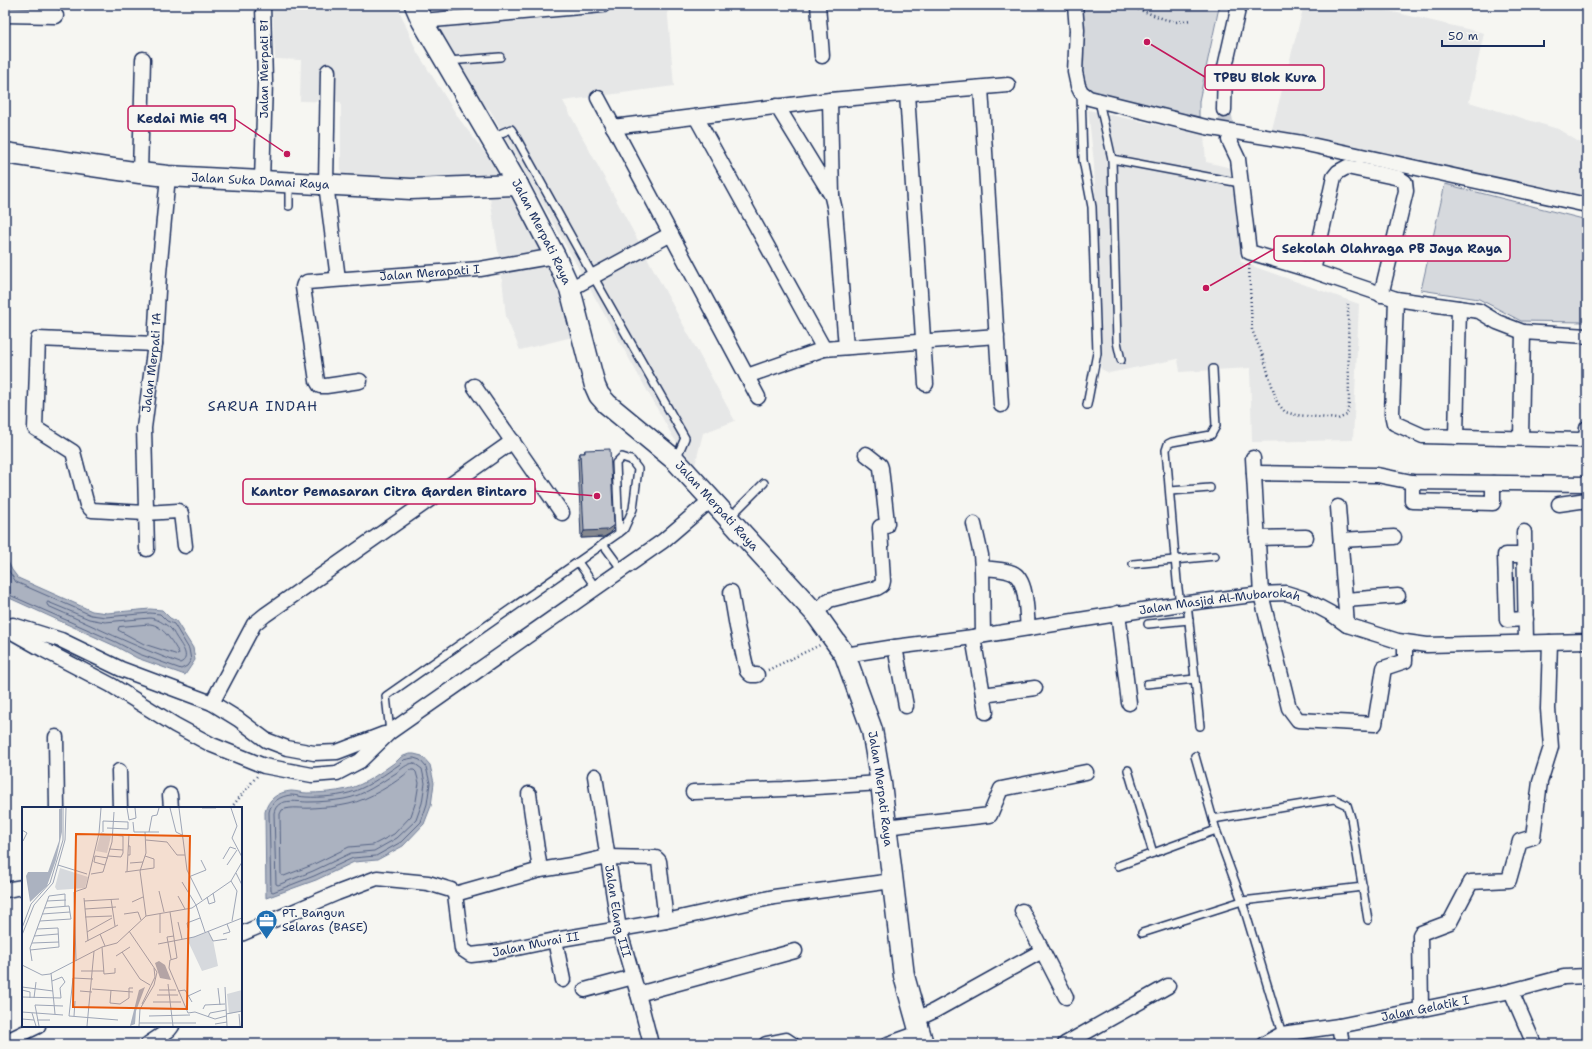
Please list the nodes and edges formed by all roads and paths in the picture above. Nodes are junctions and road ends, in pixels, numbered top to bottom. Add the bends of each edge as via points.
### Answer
1 (263, 5) edge
2 (603, 5) edge
3 (818, 5) edge
4 (1075, 5) edge
5 (1127, 5) edge
6 (1239, 5) edge
7 (418, 13) edge
8 (5, 15) edge
9 (56, 16) dead end
10 (1192, 20) dead end
11 (822, 56) dead end
12 (500, 57) dead end
13 (143, 59) dead end
14 (444, 61) junction
15 (328, 71) dead end
16 (1008, 85) dead end
17 (981, 88) junction
18 (1081, 92) junction
19 (907, 94) junction
20 (598, 98) dead end
21 (830, 100) junction
22 (1099, 102) junction
23 (777, 106) junction
24 (1224, 110) tunnel mouth
25 (696, 117) junction
26 (613, 127) junction
27 (489, 138) junction
28 (1229, 140) tunnel mouth
29 (5, 153) edge
30 (1112, 159) junction
31 (140, 173) junction
32 (168, 176) junction
33 (262, 181) junction
34 (289, 182) junction
35 (1240, 183) junction
36 (326, 184) junction
37 (518, 185) junction
38 (832, 197) junction
39 (1587, 205) edge
40 (289, 206) dead end
41 (671, 234) junction
42 (1249, 252) junction
43 (555, 256) junction
44 (1312, 270) junction
45 (593, 276) junction
46 (338, 279) junction
47 (570, 289) junction
48 (1381, 295) junction
49 (1396, 299) junction
50 (1348, 304) dead end
51 (1459, 308) junction
52 (1523, 332) junction
53 (997, 336) junction
54 (1587, 336) edge
55 (923, 342) junction
56 (155, 344) junction
57 (846, 348) junction
58 (824, 349) junction
59 (1121, 360) dead end
60 (1213, 369) dead end
61 (747, 376) junction
62 (360, 381) dead end
63 (926, 384) dead end
64 (474, 386) dead end
65 (758, 397) dead end
66 (1001, 405) dead end
67 (1087, 405) dead end
68 (1587, 428) edge
69 (1456, 437) junction
70 (1521, 438) junction
71 (513, 441) junction
72 (866, 454) dead end
73 (1253, 458) dead end
74 (676, 460) junction
75 (1254, 473) junction
76 (1412, 482) junction
77 (764, 483) dead end
78 (1493, 483) junction
79 (1587, 484) edge
80 (1210, 488) dead end
81 (1170, 491) junction
82 (712, 499) junction
83 (1587, 500) edge
84 (1559, 504) dead end
85 (1338, 507) dead end
86 (145, 513) junction
87 (562, 513) dead end
88 (729, 518) junction
89 (974, 524) dead end
90 (1524, 532) dead end
91 (619, 533) junction
92 (1306, 536) dead end
93 (1257, 538) junction
94 (1394, 538) dead end
95 (1341, 540) junction
96 (603, 544) junction
97 (185, 546) dead end
98 (147, 549) dead end
99 (1524, 555) junction
100 (1215, 556) dead end
101 (1175, 560) junction
102 (578, 562) junction
103 (1133, 564) dead end
104 (982, 568) junction
105 (622, 570) junction
106 (596, 588) junction
107 (731, 592) dead end
108 (1261, 594) junction
109 (1398, 596) dead end
110 (1345, 600) junction
111 (1183, 603) junction
112 (815, 613) junction
113 (1118, 613) junction
114 (1526, 619) junction
115 (1189, 620) junction
116 (5, 623) edge
117 (1148, 624) dead end
118 (1347, 625) junction
119 (5, 628) edge
120 (1028, 628) junction
121 (978, 636) junction
122 (833, 639) junction
123 (1587, 641) edge
124 (1405, 642) junction
125 (1526, 642) junction
126 (1550, 642) junction
127 (895, 647) junction
128 (845, 655) junction
129 (121, 669) junction
130 (757, 675) joint
131 (1195, 679) junction
132 (1147, 684) dead end
133 (111, 685) junction
134 (1035, 688) dead end
135 (983, 695) junction
136 (212, 703) junction
137 (1129, 703) dead end
138 (906, 706) dead end
139 (986, 712) dead end
140 (1200, 726) dead end
141 (390, 732) junction
142 (56, 737) dead end
143 (314, 753) junction
144 (1195, 756) dead end
145 (264, 766) junction
146 (1128, 770) dead end
147 (119, 771) dead end
148 (1086, 772) dead end
149 (312, 776) junction
150 (595, 776) dead end
151 (881, 783) junction
152 (693, 792) dead end
153 (529, 794) dead end
154 (57, 807) edge
155 (120, 807) edge
156 (233, 807) edge
157 (1213, 819) junction
158 (885, 827) junction
159 (1216, 830) junction
160 (1153, 853) junction
161 (607, 856) junction
162 (1118, 866) dead end
163 (540, 870) junction
164 (892, 882) junction
165 (1363, 887) junction
166 (22, 888) edge
167 (5, 890) edge
168 (455, 894) junction
169 (1242, 901) junction
170 (1022, 911) dead end
171 (1368, 920) dead end
172 (666, 921) junction
173 (619, 929) junction
174 (1142, 933) dead end
175 (242, 934) edge
176 (555, 940) junction
177 (795, 951) dead end
178 (1042, 951) junction
179 (1587, 976) edge
180 (633, 977) junction
181 (563, 980) dead end
182 (1168, 986) dead end
183 (585, 990) dead end
184 (1511, 992) junction
185 (638, 994) junction
186 (1066, 997) dead end
187 (1421, 1010) junction
188 (1339, 1026) junction
189 (36, 1027) edge
190 (171, 1027) edge
191 (919, 1032) edge
192 (1282, 1034) junction
193 (5, 1042) edge
194 (148, 1044) edge
195 (651, 1044) edge
196 (766, 1044) edge
197 (792, 1044) edge
198 (888, 1044) edge
199 (1065, 1044) edge
200 (1264, 1044) edge
201 (1342, 1044) edge
202 (1534, 1044) edge

1 - 33 street, Jalan Merpati B1 via 265,82
2 - 7 street
3 - 11 street
4 - 18 street via 1075,72
5 - 10 path via 1176,22
6 - 24 street via 1225,67
7 - 14 main road, Jalan Merpati Raya
8 - 9 street
12 - 14 lane
13 - 31 street
14 - 27 main road, Jalan Merpati Raya
15 - 36 street
16 - 17 street
17 - 19 street
17 - 53 street
18 - 22 street
18 - 67 lane via 1083,160 1092,207 1097,354
19 - 21 street
19 - 55 street
20 - 26 street
21 - 23 street
21 - 38 street
22 - 30 lane
22 - 39 street via 1206,128 1302,143
23 - 25 street
23 - 38 street
25 - 26 street
25 - 58 street
26 - 41 street
27 - 37 main road, Jalan Merpati Raya
27 - 45 lane via 508,130 513,132
28 - 35 street via 1238,159
29 - 31 main road, Jalan Suka Damai Raya
30 - 35 lane
30 - 59 lane via 1118,342
31 - 32 main road, Jalan Suka Damai Raya
32 - 33 main road, Jalan Suka Damai Raya
32 - 56 street, Jalan Merpati 1A
33 - 34 main road, Jalan Suka Damai Raya
34 - 36 main road, Jalan Suka Damai Raya
34 - 40 lane
35 - 42 street
36 - 37 main road, Jalan Suka Damai Raya via 411,189
36 - 46 street
37 - 43 main road, Jalan Merpati Raya
38 - 57 street
41 - 45 street
41 - 61 street
42 - 44 street
42 - 50 path via 1252,330 1277,402 1285,412 1296,416 1338,419 1346,415 1350,404
43 - 46 street, Jalan Merapati I via 480,269
43 - 47 main road, Jalan Merpati Raya
44 - 48 street
44 - 48 street via 1334,177 1338,172 1347,167 1400,178 1405,182 1406,191
45 - 47 street
45 - 74 lane via 684,438
46 - 62 street, Jalan Merapati I via 307,282 303,287 317,381 320,386
47 - 74 main road, Jalan Merpati Raya via 599,395
48 - 49 street
49 - 51 street
49 - 69 street via 1392,414 1394,423 1423,436
51 - 52 street via 1479,311 1497,322
51 - 69 street
52 - 54 street
52 - 70 street
53 - 55 street
53 - 66 street
55 - 57 street
55 - 63 street
56 - 86 street, Jalan Merpati 1A via 144,428
56 - 86 street via 38,339 35,428 73,452 87,505 92,510
57 - 58 street
58 - 61 street
60 - 81 lane via 1215,431 1211,435 1168,444 1166,450
61 - 65 street
64 - 71 street
68 - 70 street via 1586,438 1578,440
69 - 70 street
71 - 87 street
71 - 136 street via 254,624
72 - 112 street via 881,468 887,523 886,526 880,527 882,585 829,600
73 - 75 street
74 - 82 main road, Jalan Merpati Raya
75 - 76 street via 1378,474
75 - 93 street
76 - 78 street
76 - 78 street via 1412,501 1493,503
77 - 88 lane
78 - 79 street
80 - 81 lane
81 - 101 lane
82 - 88 main road, Jalan Merpati Raya
82 - 105 street via 663,541
83 - 84 street
85 - 95 street
86 - 97 street via 175,510 181,513
86 - 98 street, Jalan Merpati 1A
88 - 112 main road, Jalan Merpati Raya
89 - 104 street
90 - 99 street
91 - 91 lane via 624,529 633,509 638,470 631,460 622,457 616,463
91 - 96 lane
92 - 93 street
93 - 108 street
94 - 95 street
95 - 110 street
96 - 102 lane
96 - 105 lane
99 - 114 street
99 - 114 street via 1506,555 1507,620
100 - 101 lane
101 - 103 lane
101 - 111 lane
102 - 106 lane
102 - 141 lane via 386,696
104 - 120 street via 1012,572 1020,579 1024,588
104 - 121 street
105 - 106 street
106 - 141 street
107 - 130 street via 747,671 751,675
108 - 111 street, Jalan Masjid Al-Mubarokah
108 - 118 street, Jalan Masjid Al-Mubarokah via 1286,593 1302,598
108 - 124 street via 1289,708 1298,720 1375,724 1384,668 1405,661
109 - 110 street
110 - 118 street
111 - 113 street, Jalan Masjid Al-Mubarokah
111 - 115 lane
112 - 122 main road, Jalan Merpati Raya
113 - 120 street, Jalan Masjid Al-Mubarokah
113 - 137 street
114 - 125 street
115 - 117 lane
115 - 131 lane
116 - 129 street via 60,640
118 - 124 street, Jalan Masjid Al-Mubarokah
119 - 133 street
120 - 121 street, Jalan Masjid Al-Mubarokah
121 - 127 street, Jalan Masjid Al-Mubarokah
121 - 135 street
122 - 128 main road, Jalan Merpati Raya
122 - 130 path
123 - 126 street, Jalan Masjid Al-Mubarokah
124 - 125 street, Jalan Masjid Al-Mubarokah via 1427,645
125 - 126 street, Jalan Masjid Al-Mubarokah
126 - 187 street via 1548,709 1551,747 1540,782 1533,837 1520,841 1509,880 1471,882 1450,922 1421,932
127 - 128 street, Jalan Masjid Al-Mubarokah
127 - 138 street
128 - 151 main road, Jalan Merpati Raya via 872,730
129 - 133 street
129 - 136 street
131 - 132 lane
131 - 140 lane
133 - 145 street via 212,745
134 - 135 street
135 - 139 street
136 - 143 street via 266,740 287,748
141 - 143 street via 336,752
141 - 149 street via 360,761 337,774
142 - 154 street
143 - 149 street
144 - 157 lane
145 - 149 street
145 - 156 path
146 - 160 lane
147 - 155 street
148 - 158 street via 1001,789 990,815
150 - 161 street, Jalan Elang III
151 - 152 street
151 - 158 main road, Jalan Merpati Raya
153 - 163 street
157 - 159 lane
157 - 165 lane via 1334,799 1347,805
158 - 164 main road, Jalan Merpati Raya
159 - 160 lane
159 - 169 lane
160 - 162 lane
161 - 163 street
161 - 172 street via 656,858 659,861
161 - 173 street, Jalan Elang III
163 - 168 street
164 - 172 street, Jalan Murai II via 774,898
164 - 191 main road, Jalan Merpati Raya via 904,976
165 - 169 lane
165 - 171 lane
166 - 167 street
168 - 175 street via 451,890 428,883 376,878
168 - 176 street, Jalan Murai II via 462,949 467,954 497,952
169 - 174 lane
169 - 192 lane
170 - 178 street
172 - 173 street, Jalan Murai II
173 - 176 street, Jalan Murai II
173 - 180 street, Jalan Elang III
176 - 181 street
177 - 185 street
178 - 186 street
178 - 191 street
179 - 184 street, Jalan Gelatik I via 1564,977
180 - 183 street
180 - 185 street, Jalan Elang III
182 - 199 street
184 - 187 street, Jalan Gelatik I
184 - 202 street
185 - 195 street, Jalan Elang III
187 - 188 street, Jalan Gelatik I
188 - 192 street, Jalan Gelatik I
188 - 201 street
189 - 193 street
190 - 194 street
191 - 198 street
192 - 200 street, Jalan Gelatik I
196 - 197 street via 782,1040 789,1040

